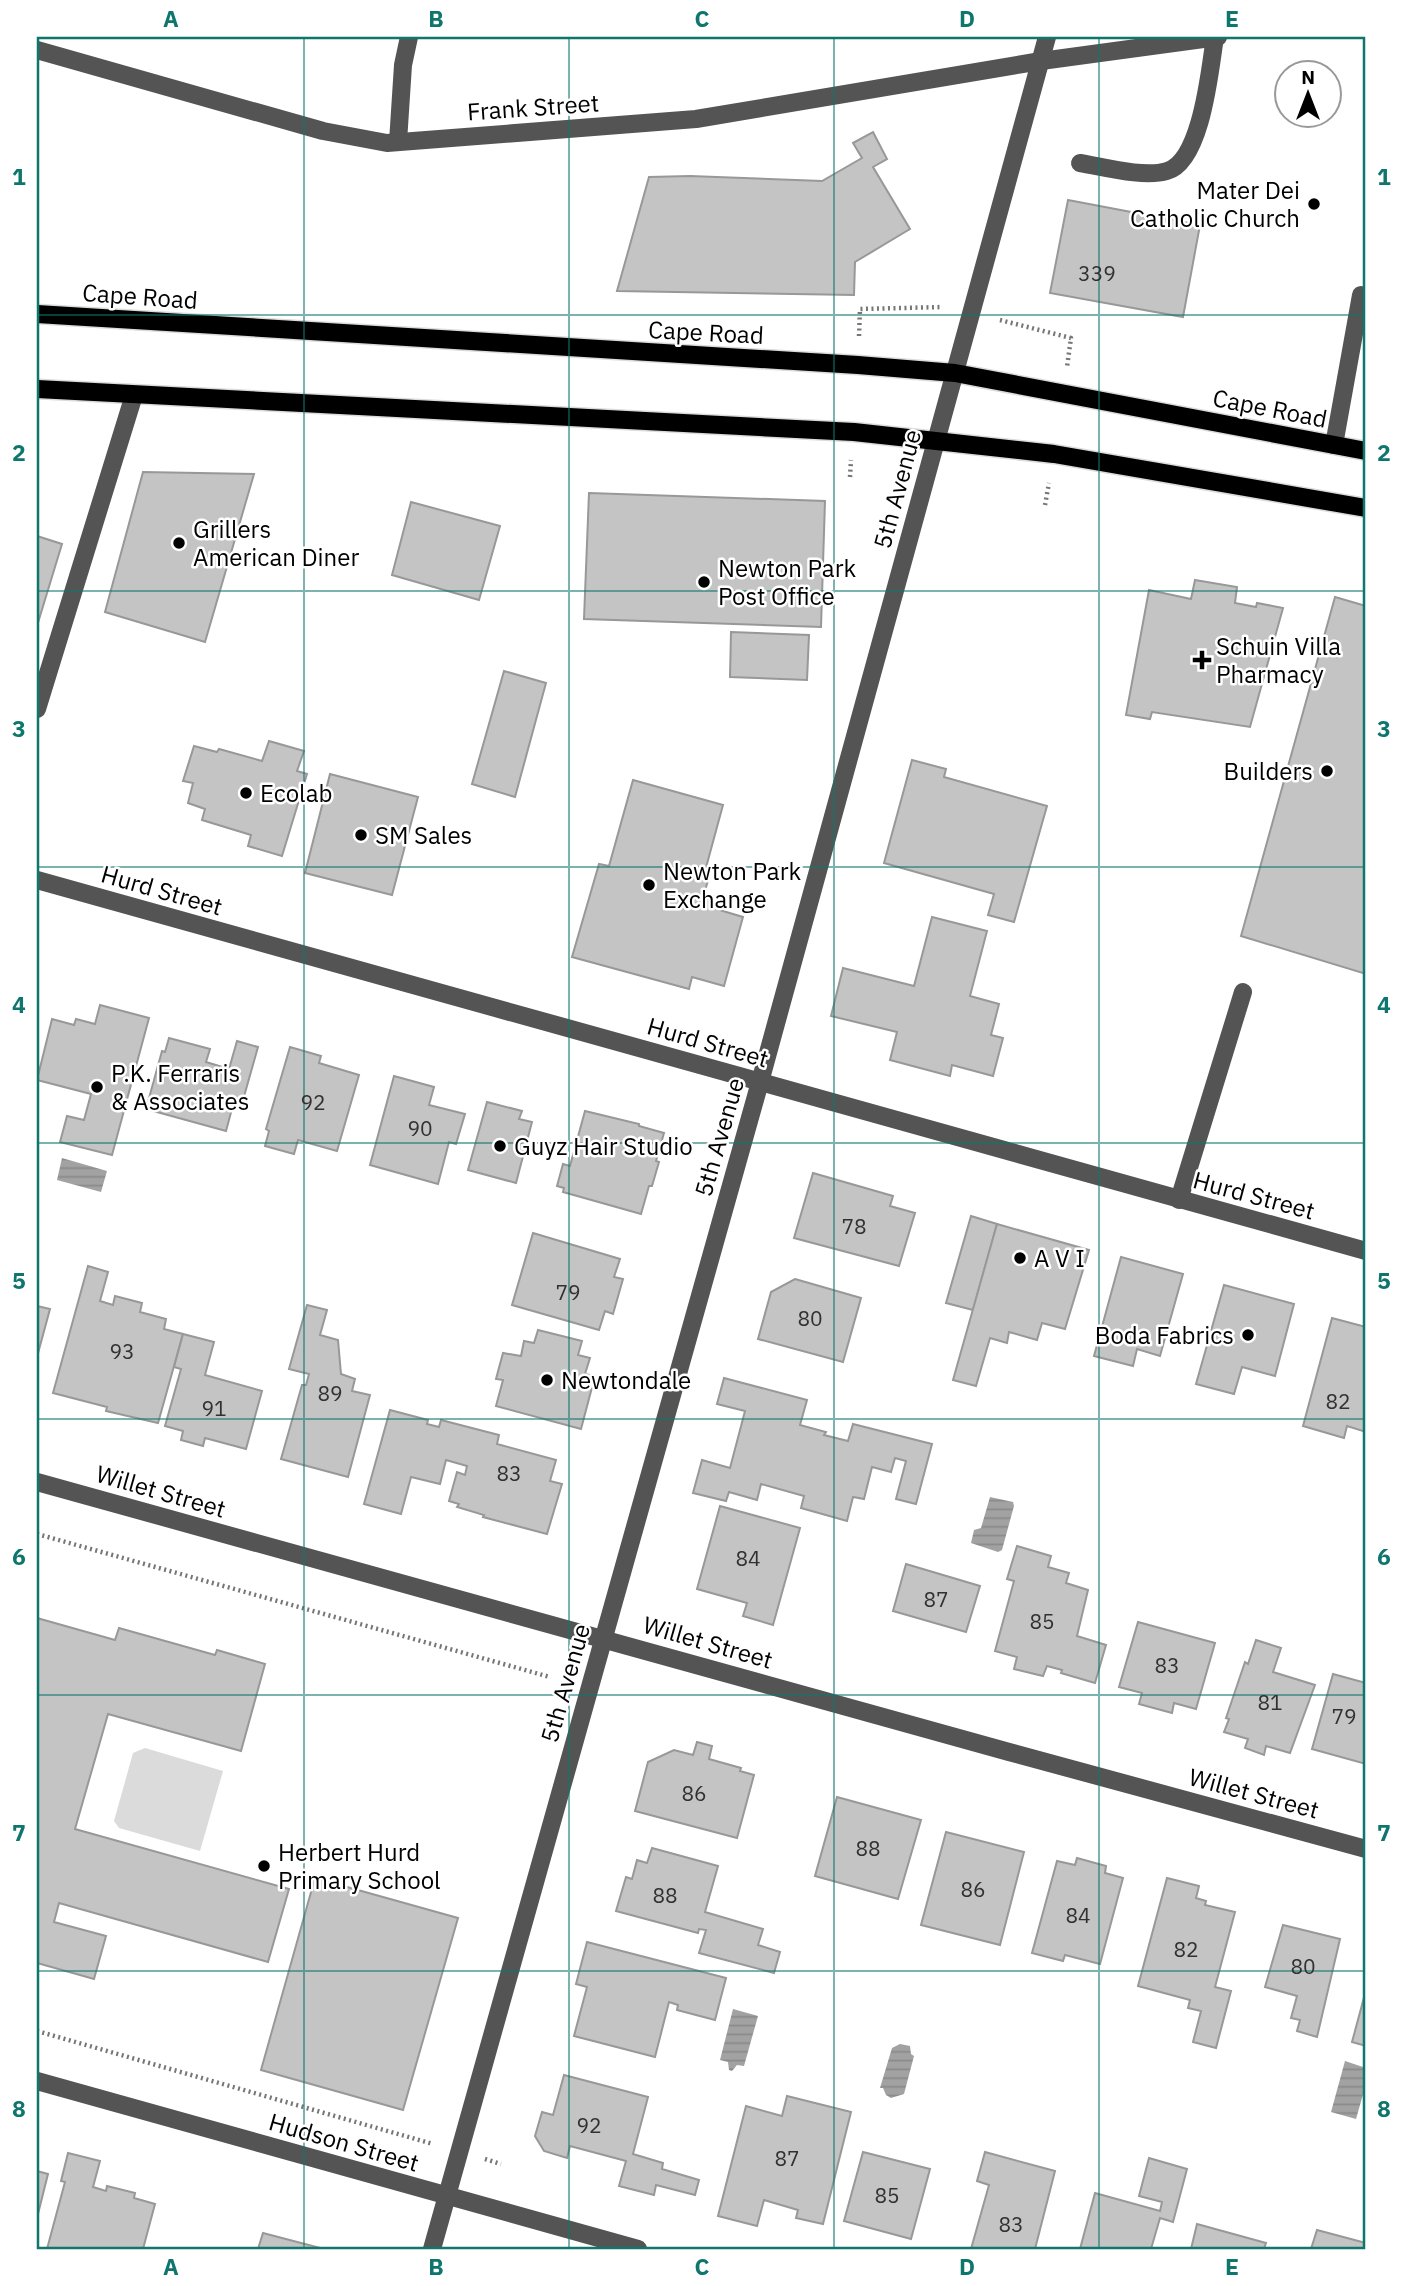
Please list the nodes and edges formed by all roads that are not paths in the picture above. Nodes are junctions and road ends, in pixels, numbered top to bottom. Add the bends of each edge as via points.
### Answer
1 (409, 37) edge
2 (1048, 37) edge
3 (1217, 37) edge
4 (37, 50) edge
5 (1041, 61) junction
6 (398, 142) junction
7 (1080, 163) dead end
8 (1361, 295) dead end
9 (37, 314) edge
10 (956, 373) junction
11 (37, 389) edge
12 (134, 395) junction
13 (936, 440) junction
14 (1334, 445) junction
15 (1366, 451) edge
16 (1366, 508) edge
17 (37, 709) edge
18 (37, 880) edge
19 (1243, 992) dead end
20 (760, 1082) junction
21 (1179, 1200) junction
22 (1366, 1251) edge
23 (37, 1482) edge
24 (604, 1638) junction
25 (1366, 1849) edge
26 (37, 2081) edge
27 (447, 2196) junction
28 (432, 2249) edge
29 (638, 2249) edge

1 - 6 street via 402,65
2 - 5 street, 5th Avenue
3 - 5 street, Frank Street
3 - 7 street via 1195,135 1178,164 1155,172
4 - 6 street, Frank Street via 323,131
5 - 6 street, Frank Street via 696,119
5 - 10 street, 5th Avenue
8 - 14 street
9 - 10 main road, Cape Road
10 - 13 street, 5th Avenue
10 - 14 main road, Cape Road
11 - 12 main road
12 - 13 main road
12 - 17 street
13 - 16 main road via 1054,454
13 - 20 street, 5th Avenue
14 - 15 main road, Cape Road
18 - 20 street, Hurd Street
19 - 21 street
20 - 21 street, Hurd Street
20 - 24 street, 5th Avenue
21 - 22 street, Hurd Street
23 - 24 street, Willet Street
24 - 25 street, Willet Street
24 - 27 street, 5th Avenue
26 - 27 street, Hudson Street
27 - 28 street, 5th Avenue
27 - 29 street, Hudson Street

